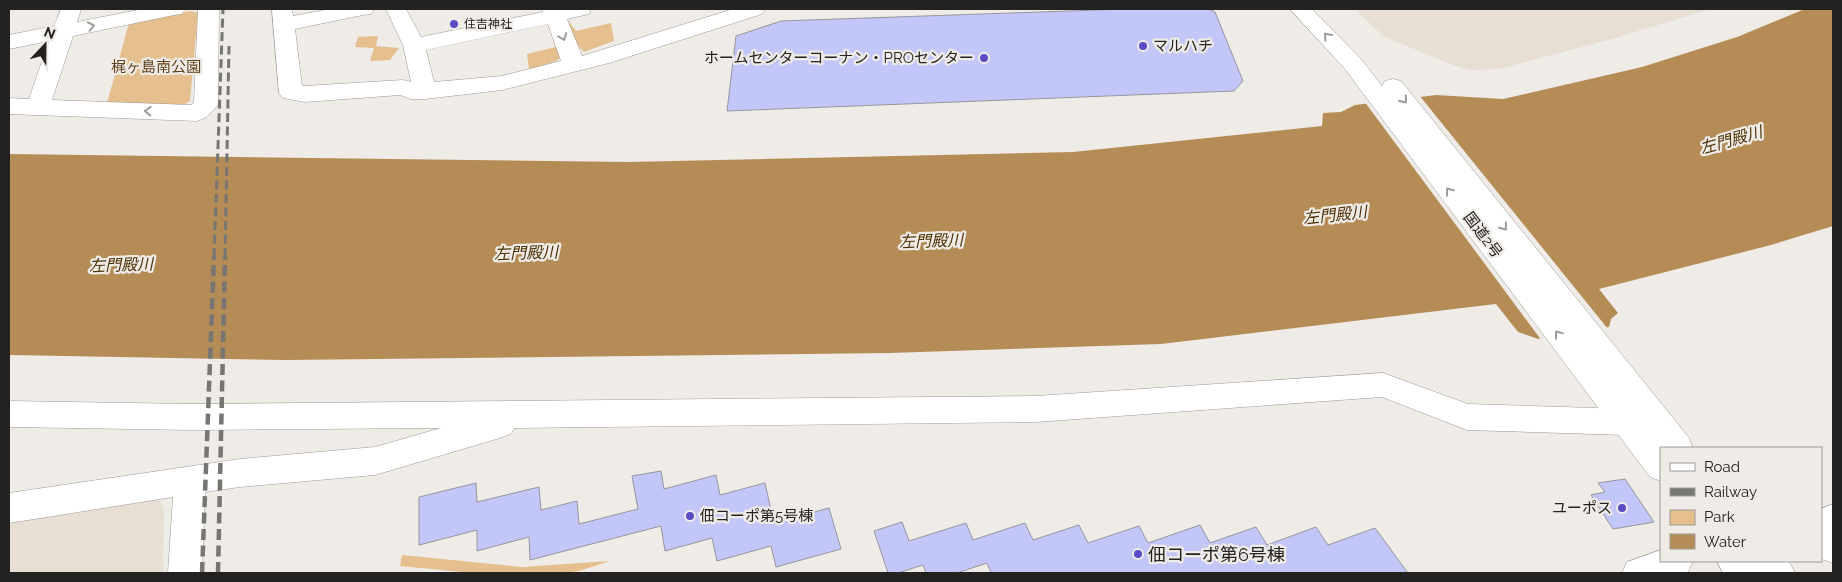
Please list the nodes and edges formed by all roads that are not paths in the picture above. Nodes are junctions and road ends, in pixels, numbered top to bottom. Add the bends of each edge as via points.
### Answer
1 (71, 9) edge
2 (174, 9) edge
3 (209, 9) edge
4 (363, 9) edge
5 (396, 9) edge
6 (580, 9) edge
7 (754, 9) edge
8 (1300, 9) edge
9 (1324, 9) edge
10 (554, 12) edge
11 (283, 16) edge
12 (63, 32) junction
13 (9, 42) edge
14 (414, 45) junction
15 (1363, 63) junction
16 (574, 65) junction
17 (418, 91) junction
18 (274, 104) dead end
19 (9, 106) edge
20 (38, 106) junction
21 (9, 414) edge
22 (533, 415) junction
23 (1640, 420) junction
24 (1677, 447) edge
25 (1660, 465) edge
26 (190, 480) junction
27 (9, 508) edge
28 (1673, 562) edge
29 (1735, 562) edge
30 (1769, 562) edge
31 (185, 573) edge
32 (1639, 573) edge
33 (1744, 573) edge
34 (1778, 573) edge

1 - 12 main road
12 -> 2 main road
3 -> 20 main road via 206,104 197,113
4 - 11 main road
5 - 14 main road
6 - 10 main road
7 - 16 main road
15 -> 8 main road, 国道2号
9 - 15 main road, 国道2号
10 - 14 main road via 504,28
10 -> 16 main road
11 - 17 main road via 291,93 403,87
12 - 13 main road
12 - 20 main road
14 - 17 main road
15 - 23 main road, 国道2号
16 - 17 main road via 502,82
17 - 18 main road
19 - 20 main road
21 - 22 main road via 192,417
22 - 23 main road via 1036,409 1383,385 1467,417
22 - 26 main road via 375,461
23 - 24 main road, 国道2号
23 - 25 main road, 国道2号
26 - 27 main road
26 - 31 main road
28 - 32 main road
29 - 33 main road
30 - 34 main road

